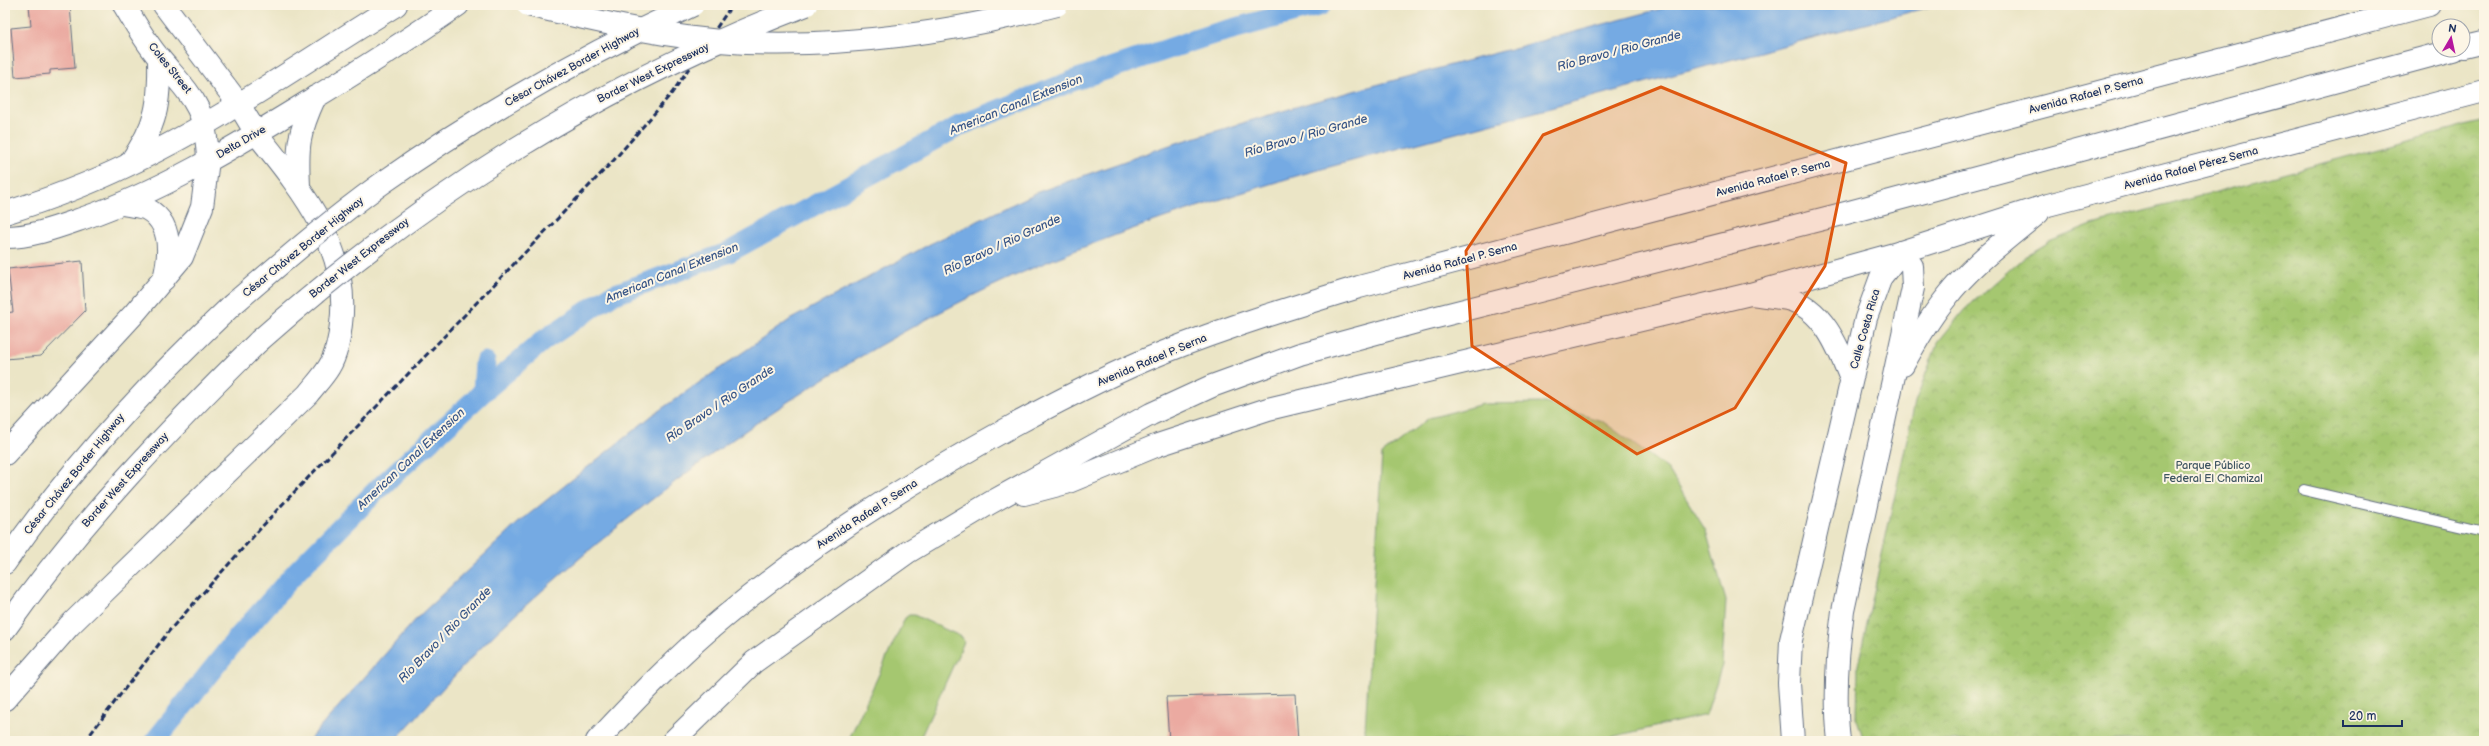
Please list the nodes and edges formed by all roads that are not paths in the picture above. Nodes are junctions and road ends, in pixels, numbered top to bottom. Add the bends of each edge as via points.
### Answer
1 (124, 5) edge
2 (164, 5) edge
3 (396, 5) edge
4 (458, 5) edge
5 (528, 5) edge
6 (693, 5) edge
7 (806, 5) edge
8 (1057, 5) edge
9 (2429, 5) edge
10 (2484, 42) edge
11 (2471, 45) edge
12 (2431, 56) edge
13 (159, 58) junction
14 (2484, 91) edge
15 (315, 97) junction
16 (238, 103) junction
17 (204, 124) junction
18 (256, 133) junction
19 (208, 160) junction
20 (128, 166) junction
21 (299, 186) junction
22 (123, 204) junction
23 (2048, 205) junction
24 (5, 213) edge
25 (5, 237) edge
26 (1901, 252) junction
27 (163, 281) junction
28 (1750, 294) junction
29 (1851, 379) junction
30 (1890, 389) junction
31 (5, 454) edge
32 (2304, 490) dead end
33 (990, 503) junction
34 (2484, 532) edge
35 (5, 563) edge
36 (5, 629) edge
37 (5, 699) edge
38 (597, 741) edge
39 (673, 741) edge
40 (1793, 741) edge
41 (1839, 741) edge

1 - 13 main road, Coles Street
2 - 16 main road
3 - 16 main road
4 - 15 main road, Delta Drive
5 - 8 main road, bridge via 597,22 667,34 744,43 807,44 944,31
6 - 35 main road, César Chávez Border Highway, bridge via 626,36 452,136 381,184 312,236 231,306 123,413 69,476
7 - 36 main road, Border West Expressway, bridge via 751,26 637,78 548,128 484,166 400,225 315,291 259,341 138,464 76,536
9 - 38 main road, Avenida Rafael P. Serna via 1359,287 1264,316 1162,353 1079,390 971,448 880,503 806,554 722,618 651,684
10 - 11 main road
12 - 33 main road via 1854,211 1300,354 1212,386 1151,414
13 - 17 main road, Coles Street via 194,99
13 - 20 main road via 156,111 150,132
14 - 23 main road, Avenida Rafael Pérez Serna
15 - 18 main road, Delta Drive
15 - 21 main road via 302,126 297,148
16 - 17 main road
16 - 18 main road
17 - 19 main road, Coles Street
17 - 20 main road
18 - 19 main road, Delta Drive
18 - 21 main road
19 - 22 main road, Delta Drive via 170,183
19 - 27 main road, Coles Street via 202,207 194,232 182,257
20 - 24 main road via 73,190
21 - 37 main road via 330,240 340,268 344,307 340,335 330,366 308,394 70,626
22 - 25 main road, Delta Drive via 49,230 21,237
22 - 27 main road via 146,209 158,218 169,241 169,258
23 - 26 main road, Avenida Rafael Pérez Serna
23 - 30 main road via 1978,263 1946,297 1919,336
26 - 28 main road, Avenida Rafael Pérez Serna
26 - 29 main road, Calle Costa Rica via 1881,276 1866,318
26 - 30 main road via 1912,266 1913,288
27 - 31 main road, Coles Street
28 - 29 main road via 1789,300 1814,316 1835,339
28 - 33 main road, Avenida Rafael Pérez Serna via 1268,409 1158,445 1066,483
29 - 40 main road, Calle Costa Rica via 1792,640 1789,683
30 - 41 main road via 1843,611 1836,664 1835,706
32 - 34 lane
33 - 39 main road via 908,552 754,662

